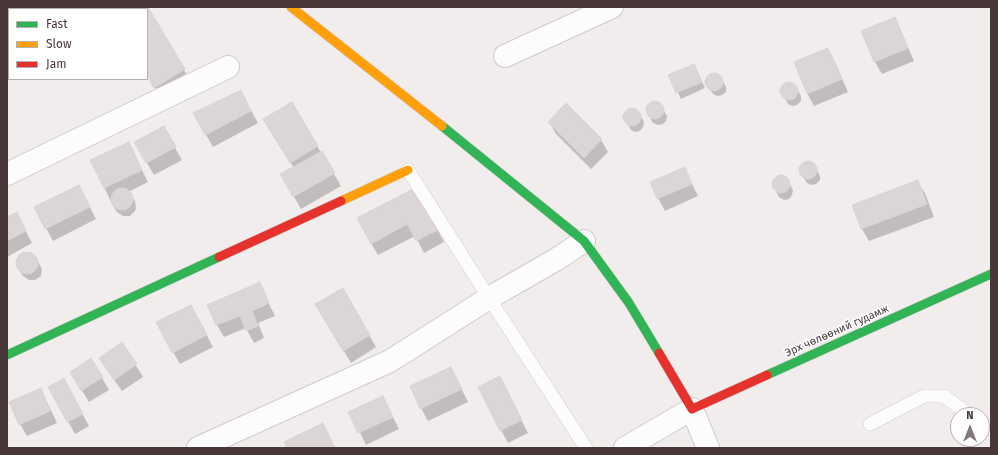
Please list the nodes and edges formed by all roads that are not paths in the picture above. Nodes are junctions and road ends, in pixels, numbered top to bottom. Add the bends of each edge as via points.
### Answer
1 (291, 7) edge
2 (612, 7) edge
3 (505, 56) dead end
4 (228, 67) dead end
5 (408, 170) joint
6 (7, 174) edge
7 (584, 241) junction
8 (991, 274) edge
9 (488, 298) junction
10 (7, 355) edge
11 (958, 407) edge
12 (692, 409) junction
13 (870, 424) dead end
14 (198, 448) edge
15 (586, 448) edge
16 (625, 448) edge
17 (708, 448) edge

1 - 7 main road
2 - 3 street
4 - 6 street
5 - 9 lane
5 - 10 main road
7 - 9 street
7 - 12 main road via 629,303
8 - 12 main road, Эрх чөлөөний гудамж
9 - 14 street via 390,361
9 - 15 lane
11 - 13 lane via 944,396 924,396
12 - 16 street
12 - 17 street

